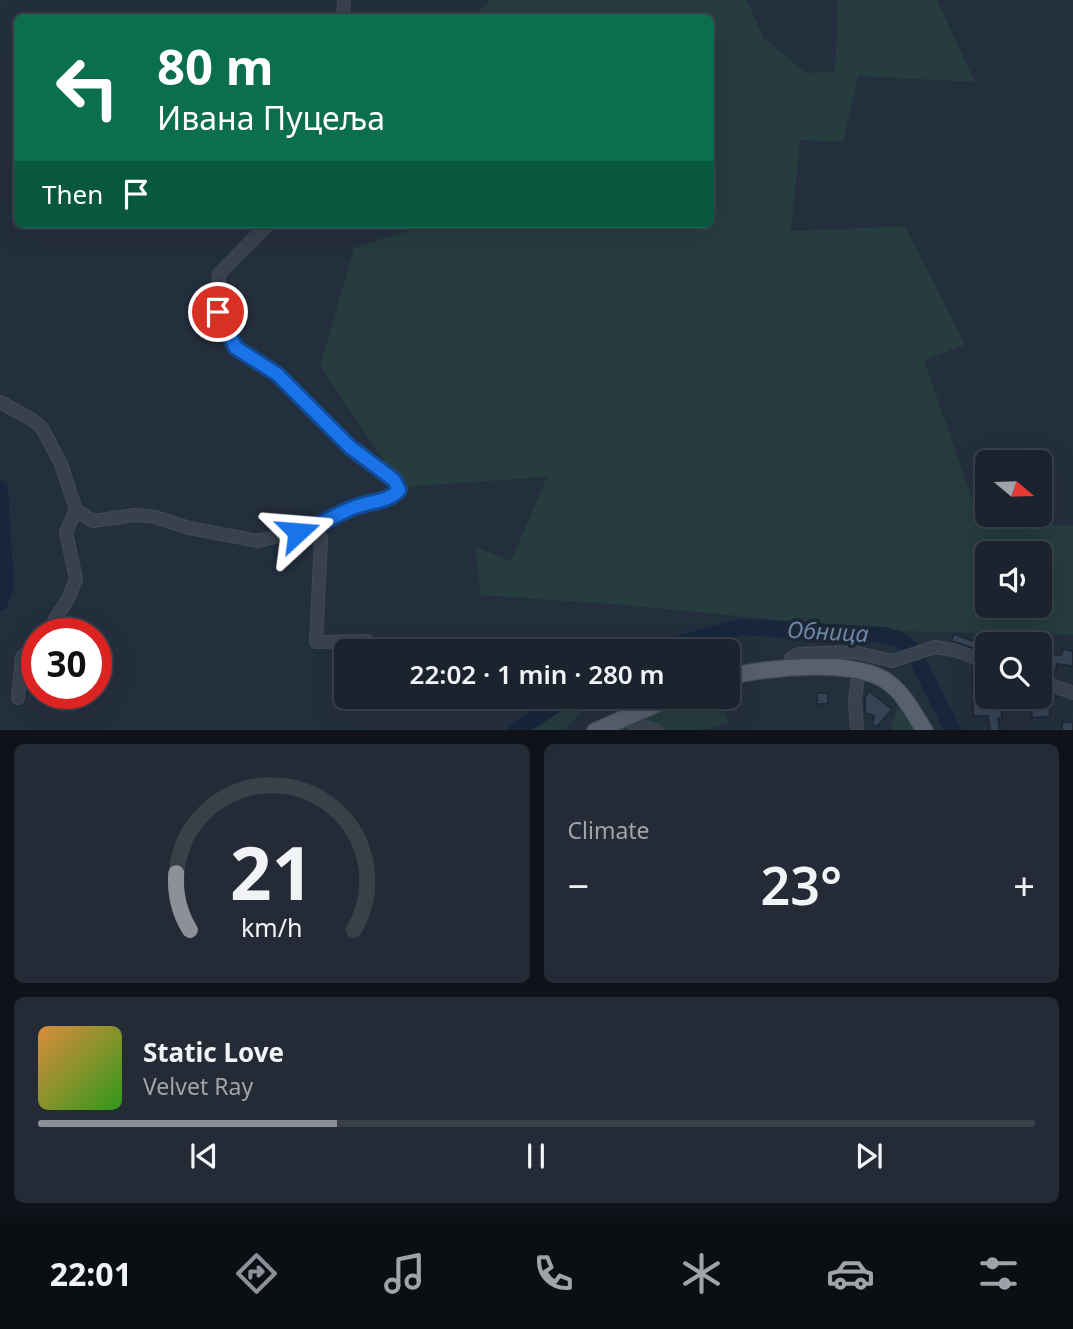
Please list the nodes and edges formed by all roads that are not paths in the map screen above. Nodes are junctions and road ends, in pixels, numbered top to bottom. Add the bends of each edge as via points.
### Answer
1 (264, 228) edge
2 (0, 402) edge
3 (76, 510) junction
4 (317, 527) junction
5 (56, 618) edge
6 (334, 642) edge
7 (975, 658) edge
8 (21, 667) edge
9 (789, 669) junction
10 (859, 669) junction
11 (740, 675) edge
12 (1052, 685) edge
13 (1073, 693) edge
14 (18, 698) dead end
15 (645, 709) edge
16 (622, 719) junction
17 (595, 730) edge
18 (657, 730) edge
19 (857, 730) edge
20 (925, 730) edge

1 - 4 street via 219,274 218,312 236,348 277,374 350,447 394,480 399,490 392,498 357,506
2 - 3 street via 42,428 61,464
3 - 4 street via 93,521 155,517 258,541
3 - 5 street via 66,532 76,579
4 - 6 street via 321,540 316,642
7 - 9 street via 947,648 930,648 887,661 846,652 798,654 791,658
8 - 14 street
9 - 10 main road
9 - 11 main road
10 - 19 street
10 - 20 main road via 897,691
12 - 13 street
15 - 16 main road
16 - 17 main road
16 - 18 street

